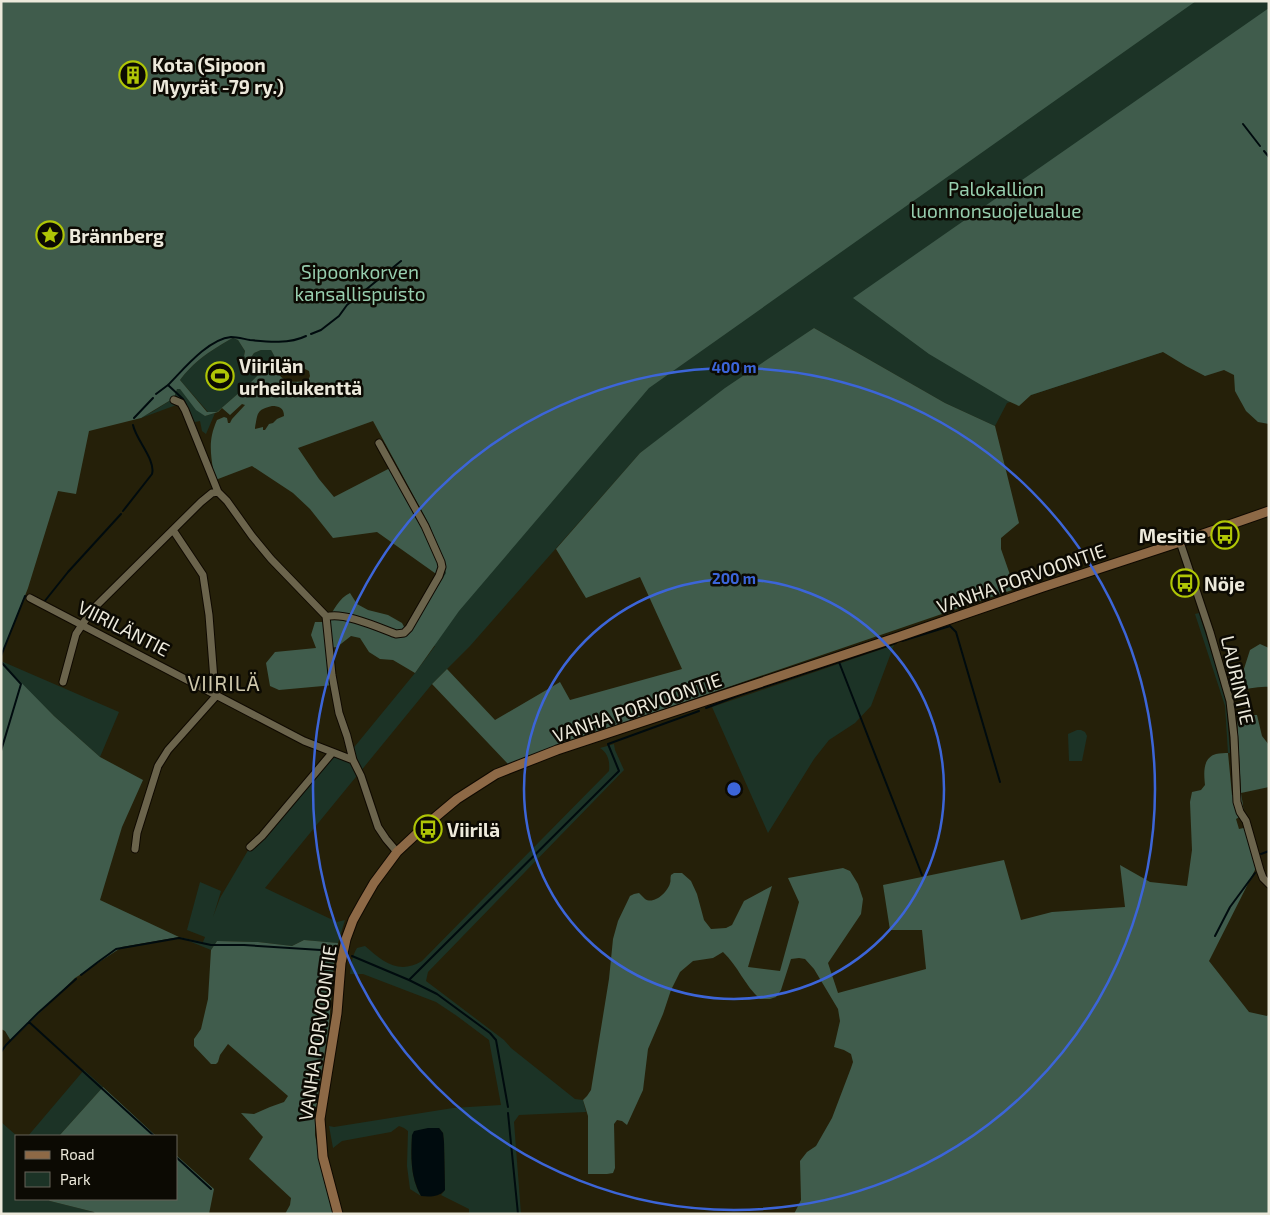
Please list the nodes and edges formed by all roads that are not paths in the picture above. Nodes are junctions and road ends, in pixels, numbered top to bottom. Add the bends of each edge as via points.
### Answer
1 (174, 400) dead end
2 (379, 443) dead end
3 (218, 492) junction
4 (1269, 511) edge
5 (173, 530) junction
6 (1180, 542) junction
7 (30, 598) dead end
8 (326, 617) junction
9 (82, 625) junction
10 (63, 682) dead end
11 (217, 695) junction
12 (332, 753) junction
13 (353, 760) junction
14 (250, 847) dead end
15 (135, 849) dead end
16 (398, 852) junction
17 (1269, 884) edge
18 (338, 1214) edge

1 - 3 street via 185,410
2 - 8 street via 424,526 442,567 404,633 396,634 342,616
3 - 5 street via 212,492
3 - 8 street via 271,558
4 - 6 street, VANHA PORVOONTIE
5 - 9 street via 92,610
5 - 11 street via 202,575
6 - 16 street, VANHA PORVOONTIE via 521,764 496,774 458,799
6 - 17 street, LAURINTIE via 1230,701 1237,802 1260,870
7 - 9 street, VIIRILÄNTIE
8 - 13 street via 337,708
9 - 10 street via 76,634
9 - 11 street, VIIRILÄNTIE
11 - 12 street, VIIRILÄNTIE
11 - 15 street via 168,750 158,766
12 - 13 street, VIIRILÄNTIE
12 - 14 street
13 - 16 street via 378,827
16 - 18 street, VANHA PORVOONTIE via 374,883 353,920 341,963 337,1013 320,1119 323,1156

